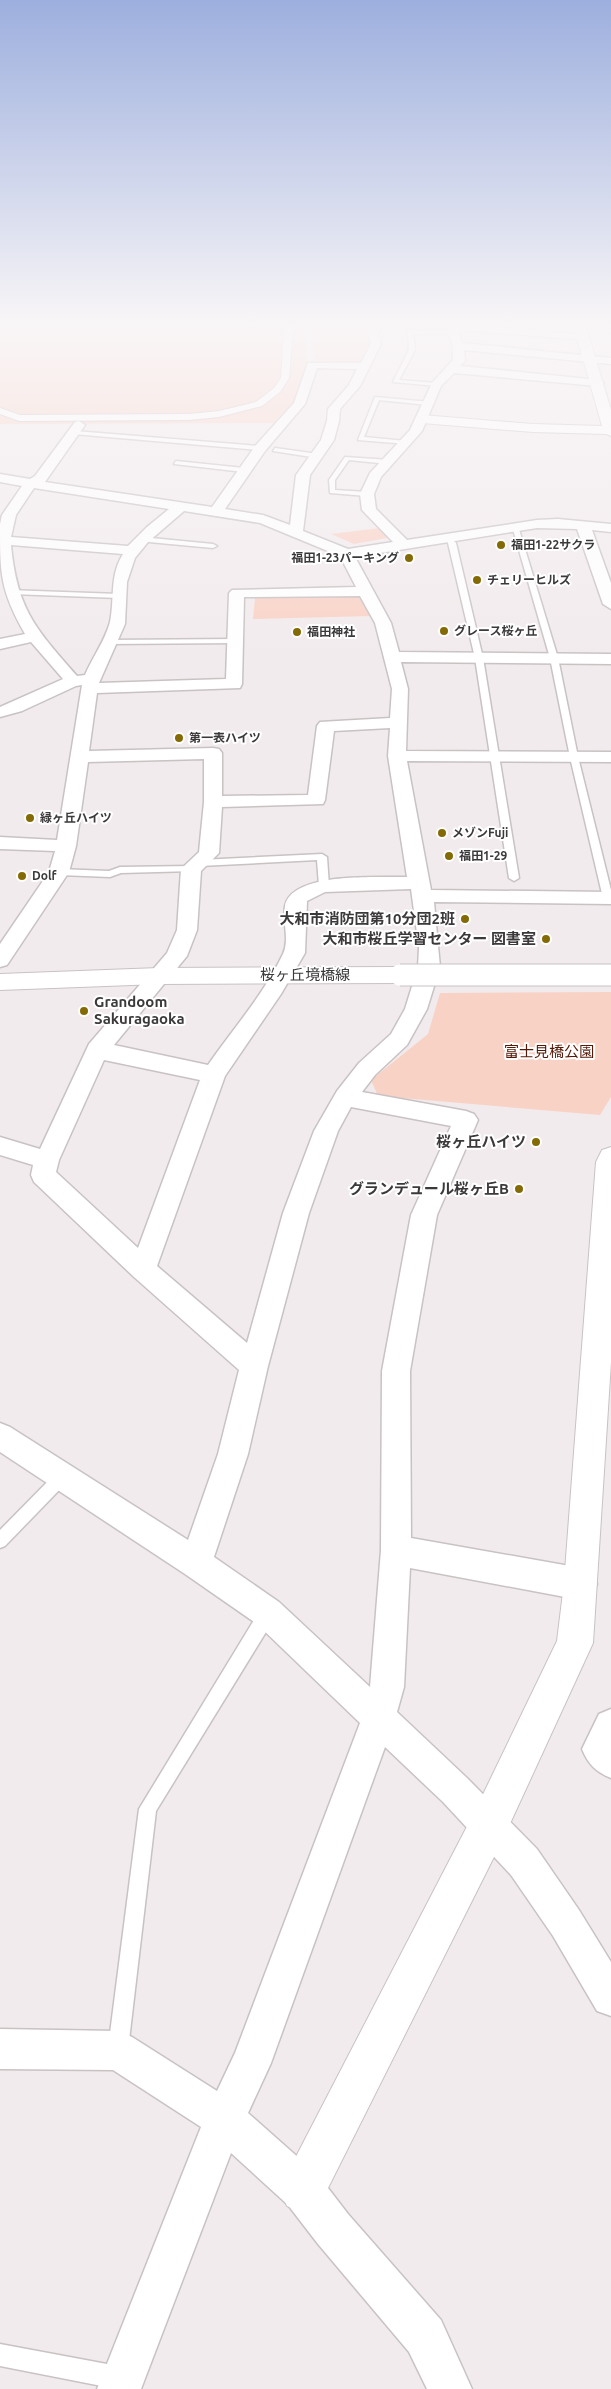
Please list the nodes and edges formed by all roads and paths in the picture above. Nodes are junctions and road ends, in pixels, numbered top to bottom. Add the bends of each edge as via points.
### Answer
1 (69, 438) edge
2 (185, 438) edge
3 (268, 438) edge
4 (327, 438) edge
5 (360, 438) edge
6 (409, 438) edge
7 (406, 443) junction
8 (260, 448) junction
9 (275, 450) dead end
10 (318, 456) junction
11 (389, 462) junction
12 (176, 463) dead end
13 (244, 470) junction
14 (0, 478) edge
15 (32, 483) junction
16 (367, 494) junction
17 (181, 507) junction
18 (216, 512) junction
19 (582, 525) junction
20 (514, 526) junction
21 (611, 528) edge
22 (295, 533) junction
23 (448, 537) junction
24 (2, 540) edge
25 (403, 544) junction
26 (137, 545) junction
27 (213, 546) dead end
28 (347, 554) junction
29 (366, 591) junction
30 (6, 592) edge
31 (119, 596) junction
32 (611, 604) edge
33 (35, 637) junction
34 (237, 641) junction
35 (108, 642) junction
36 (0, 644) edge
37 (393, 657) junction
38 (479, 658) junction
39 (554, 658) junction
40 (611, 659) edge
41 (73, 681) junction
42 (90, 684) junction
43 (0, 712) edge
44 (397, 723) junction
45 (397, 756) junction
46 (494, 756) junction
47 (79, 757) junction
48 (574, 757) junction
49 (611, 757) edge
50 (213, 802) junction
51 (0, 843) edge
52 (66, 846) junction
53 (196, 866) junction
54 (59, 872) junction
55 (514, 878) dead end
56 (324, 886) junction
57 (421, 890) junction
58 (610, 898) edge
59 (0, 960) edge
60 (281, 975) junction
61 (611, 975) edge
62 (159, 976) junction
63 (0, 982) edge
64 (97, 1050) junction
65 (214, 1074) junction
66 (344, 1097) junction
67 (0, 1146) edge
68 (611, 1157) edge
69 (47, 1160) junction
70 (607, 1239) edge
71 (144, 1268) junction
72 (254, 1366) junction
73 (0, 1436) edge
74 (63, 1476) junction
75 (0, 1540) edge
76 (396, 1550) junction
77 (196, 1563) junction
78 (581, 1584) junction
79 (268, 1613) junction
80 (379, 1718) junction
81 (611, 1726) edge
82 (611, 1761) edge
83 (489, 1825) junction
84 (611, 1997) edge
85 (0, 2049) edge
86 (118, 2051) junction
87 (224, 2120) junction
88 (303, 2190) junction
89 (0, 2355) edge
90 (124, 2385) edge
91 (450, 2389) edge

1 - 15 street via 40,479
2 - 8 lane
3 - 8 street
4 - 10 street
5 - 7 lane
6 - 7 street
7 - 11 street
8 - 13 street
9 - 10 lane
10 - 22 street via 304,474 298,506 299,524
11 - 16 street via 372,481
11 - 16 lane via 347,458 332,480 332,492
12 - 13 lane
13 - 18 street
14 - 15 street
15 - 17 street
15 - 24 street via 9,515
16 - 25 street via 370,510
17 - 18 street
17 - 26 street
18 - 22 street via 263,519
19 - 20 street
19 - 21 street
19 - 32 street
20 - 23 street
20 - 39 lane
22 - 28 street
23 - 25 street
23 - 38 lane via 452,542
24 - 26 street
24 - 30 street
25 - 28 street
26 - 27 lane
26 - 31 street via 124,566
28 - 29 street
29 - 34 street via 236,593
29 - 37 street via 383,623
30 - 31 lane
30 - 33 street
31 - 35 street via 117,624
33 - 36 street
33 - 41 street
34 - 35 lane
34 - 42 street via 234,684
35 - 42 street via 97,661
37 - 38 street
37 - 44 street via 400,689
38 - 39 street
38 - 46 lane
39 - 40 street
39 - 48 lane
41 - 42 street
41 - 43 street
42 - 47 street
44 - 45 street
44 - 50 street via 326,726 316,800
45 - 46 street
45 - 57 street
46 - 48 street
46 - 55 lane
47 - 50 street via 213,753
47 - 52 street
48 - 49 street
48 - 58 lane
50 - 53 street via 209,853
51 - 52 street
52 - 54 street
53 - 54 lane via 120,870 110,874
53 - 56 lane via 322,857
53 - 62 street via 188,930 176,956
54 - 59 street
56 - 57 street
56 - 60 street via 298,898 294,953
57 - 58 street
57 - 66 street via 429,967 416,1009 399,1039 367,1069
60 - 61 street, 桜ヶ丘境橋線, bridge
60 - 62 street, 桜ヶ丘境橋線
60 - 65 street
62 - 63 street, 桜ヶ丘境橋線
62 - 64 street
64 - 65 street
64 - 69 street
65 - 71 street
66 - 72 street via 326,1131 296,1214
66 - 76 street via 466,1120 424,1215 396,1371
67 - 69 street
68 - 70 street
69 - 71 street via 43,1175
70 - 78 street
71 - 72 street
72 - 77 street via 233,1454
73 - 74 street
74 - 75 lane
74 - 77 street
76 - 78 street
76 - 80 street via 387,1687
77 - 79 street
78 - 83 street via 575,1643
79 - 80 street
79 - 86 lane via 148,1809
80 - 83 street
80 - 87 street via 251,2063
81 - 82 street via 599,1749
83 - 84 street via 524,1862
83 - 88 street
85 - 86 street
86 - 87 street
87 - 88 street
87 - 90 street
88 - 91 street via 425,2336
89 - 90 lane

